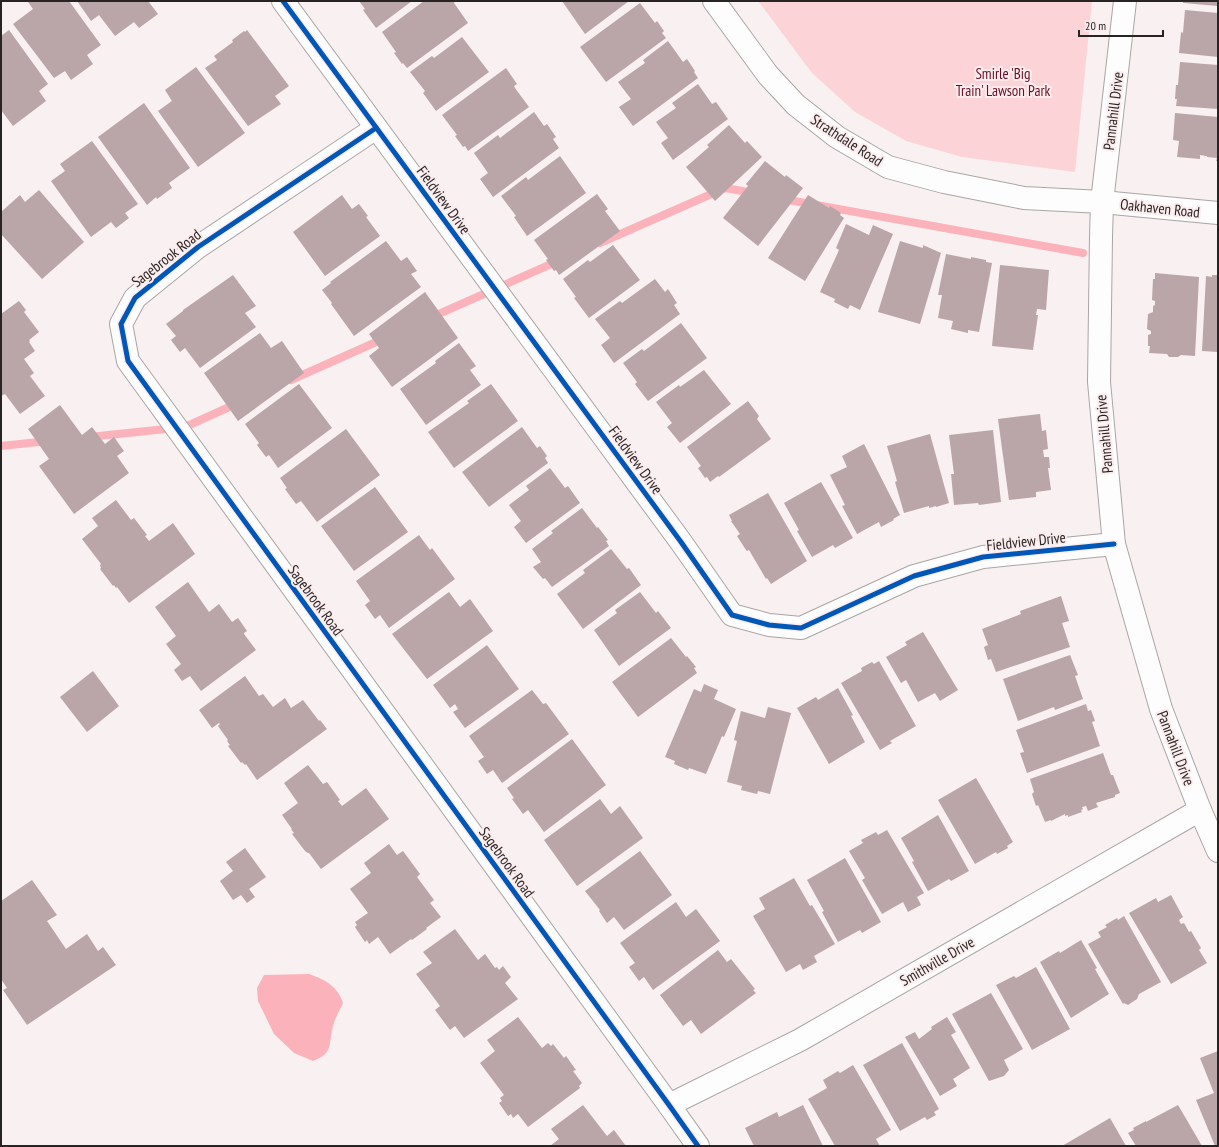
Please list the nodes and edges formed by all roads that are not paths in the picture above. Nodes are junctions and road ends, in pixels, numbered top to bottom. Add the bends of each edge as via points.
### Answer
1 (283, 1) edge
2 (714, 1) edge
3 (1125, 1) edge
4 (376, 128) junction
5 (1102, 202) junction
6 (1218, 213) edge
7 (1114, 544) junction
8 (1200, 810) junction
9 (1218, 851) edge
10 (669, 1105) junction
11 (698, 1146) edge

1 - 4 street, Fieldview Drive
2 - 5 street, Strathdale Road via 768,75 796,105 837,137 888,167 944,182 1024,198
3 - 5 street, Pannahill Drive
4 - 7 street, Fieldview Drive via 676,535 732,615 769,625 801,628 914,576 983,557
4 - 10 street, Sagebrook Road via 198,247 135,298 121,324 128,361
5 - 6 street, Oakhaven Road
5 - 7 street, Pannahill Drive via 1099,382
7 - 8 street, Pannahill Drive via 1161,709
8 - 9 street, Pannahill Drive
8 - 10 street, Smithville Drive via 796,1042
10 - 11 street, Sagebrook Road

